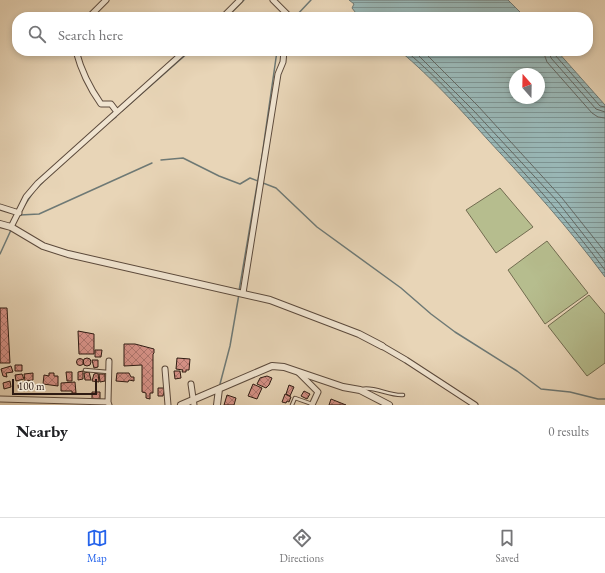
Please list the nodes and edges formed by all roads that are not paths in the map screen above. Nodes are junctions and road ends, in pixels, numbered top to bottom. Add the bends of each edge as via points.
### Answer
1 (106, 0) edge
2 (240, 0) edge
3 (273, 0) edge
4 (94, 12) edge
5 (228, 12) edge
6 (285, 12) edge
7 (78, 56) edge
8 (179, 56) edge
9 (284, 56) edge
10 (117, 112) junction
11 (0, 207) edge
12 (19, 213) junction
13 (0, 224) edge
14 (13, 228) junction
15 (241, 293) junction
16 (382, 346) joint
17 (109, 361) dead end
18 (165, 369) dead end
19 (85, 370) dead end
20 (109, 372) junction
21 (298, 372) junction
22 (191, 384) dead end
23 (219, 389) junction
24 (360, 390) junction
25 (403, 396) dead end
26 (0, 399) edge
27 (194, 402) edge
28 (43, 403) edge
29 (108, 403) edge
30 (312, 404) edge
31 (168, 405) edge
32 (181, 405) edge
33 (217, 405) edge
34 (292, 405) edge
35 (389, 405) edge
36 (475, 405) edge

1 - 4 street
2 - 5 street
3 - 6 street
7 - 10 street via 84,77 100,104 111,104
8 - 10 street
9 - 15 street via 278,74
10 - 12 street via 38,183 26,197
11 - 12 street
12 - 14 street
13 - 14 street
14 - 15 street via 43,246 68,254
15 - 16 street via 270,300 359,334
16 - 36 street
17 - 20 street
18 - 31 street
19 - 20 lane
20 - 29 street
21 - 23 street via 272,366
21 - 24 street
21 - 30 street via 318,392
22 - 27 street
23 - 27 street
23 - 33 street
24 - 25 lane via 367,388
24 - 35 street
26 - 28 street
27 - 32 street
28 - 29 street
30 - 34 lane via 295,398

